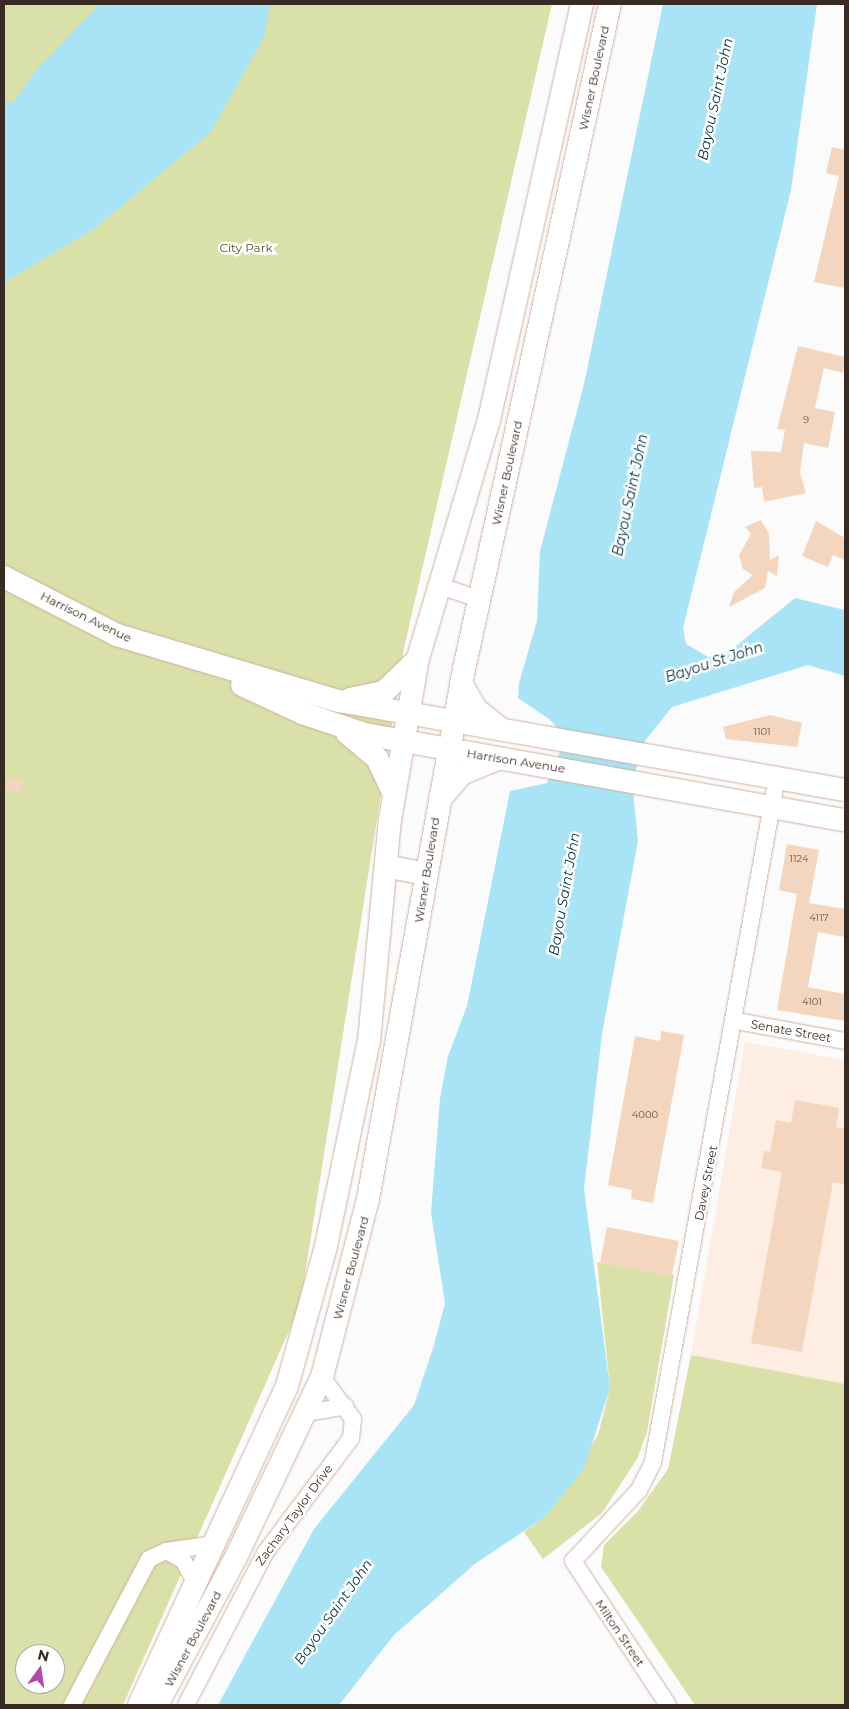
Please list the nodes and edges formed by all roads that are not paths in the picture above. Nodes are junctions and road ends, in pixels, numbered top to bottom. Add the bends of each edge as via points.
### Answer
1 (582, 4) edge
2 (610, 4) edge
3 (571, 56) junction
4 (597, 63) junction
5 (4, 577) edge
6 (437, 585) junction
7 (479, 599) junction
8 (418, 658) junction
9 (198, 663) junction
10 (461, 683) junction
11 (339, 701) junction
12 (407, 715) junction
13 (453, 723) junction
14 (340, 728) junction
15 (505, 732) junction
16 (402, 742) junction
17 (448, 749) junction
18 (500, 758) junction
19 (777, 777) junction
20 (845, 790) edge
21 (394, 795) junction
22 (438, 802) junction
23 (772, 808) junction
24 (845, 820) edge
25 (386, 866) junction
26 (426, 874) junction
27 (737, 1021) junction
28 (845, 1041) edge
29 (326, 1246) junction
30 (354, 1254) junction
31 (322, 1377) junction
32 (345, 1406) junction
33 (308, 1412) junction
34 (216, 1544) junction
35 (166, 1551) junction
36 (573, 1561) joint
37 (196, 1583) junction
38 (72, 1705) edge
39 (139, 1705) edge
40 (157, 1705) edge
41 (186, 1705) edge
42 (668, 1705) edge

1 - 3 street, Wisner Boulevard
2 - 4 street, Wisner Boulevard
3 - 4 street
3 - 6 street, Wisner Boulevard via 489,420
4 - 7 street, Wisner Boulevard
5 - 9 street, Harrison Avenue via 117,635
6 - 7 street
6 - 8 street, Wisner Boulevard
7 - 10 street, Wisner Boulevard
8 - 11 street via 405,676 384,692
8 - 12 street, Wisner Boulevard
9 - 11 street, Harrison Avenue
9 - 14 street, Harrison Avenue
10 - 13 street, Wisner Boulevard
10 - 15 street via 476,709
11 - 12 street, Harrison Avenue
12 - 13 street, Harrison Avenue
12 - 16 street, Wisner Boulevard
13 - 15 street, Harrison Avenue
13 - 17 street, Wisner Boulevard
14 - 16 street, Harrison Avenue
14 - 21 street via 377,758
15 - 19 street, Harrison Avenue
16 - 17 street, Harrison Avenue
16 - 21 street, Wisner Boulevard
17 - 18 street, Harrison Avenue
17 - 22 street, Wisner Boulevard
18 - 22 street via 463,773
18 - 23 street, Harrison Avenue
19 - 20 street, Harrison Avenue
19 - 23 street, Davey Street
21 - 25 street, Wisner Boulevard
22 - 26 street, Wisner Boulevard
23 - 24 street, Harrison Avenue
23 - 27 street, Davey Street
25 - 26 street
25 - 29 street, Wisner Boulevard via 368,1041
26 - 30 street, Wisner Boulevard via 397,1054
27 - 28 street, Senate Street
27 - 36 street, Davey Street via 654,1462 639,1490
29 - 30 street
29 - 34 street, Wisner Boulevard via 287,1386
30 - 31 street, Wisner Boulevard
31 - 32 street
31 - 33 street, Wisner Boulevard
32 - 33 street
32 - 41 street, Zachary Taylor Drive via 352,1419 351,1438 265,1553
33 - 40 street, Wisner Boulevard
34 - 35 street
34 - 37 street, Wisner Boulevard
35 - 37 street via 183,1560
35 - 38 street via 149,1559 137,1577
36 - 42 street, Milton Street
37 - 39 street, Wisner Boulevard

